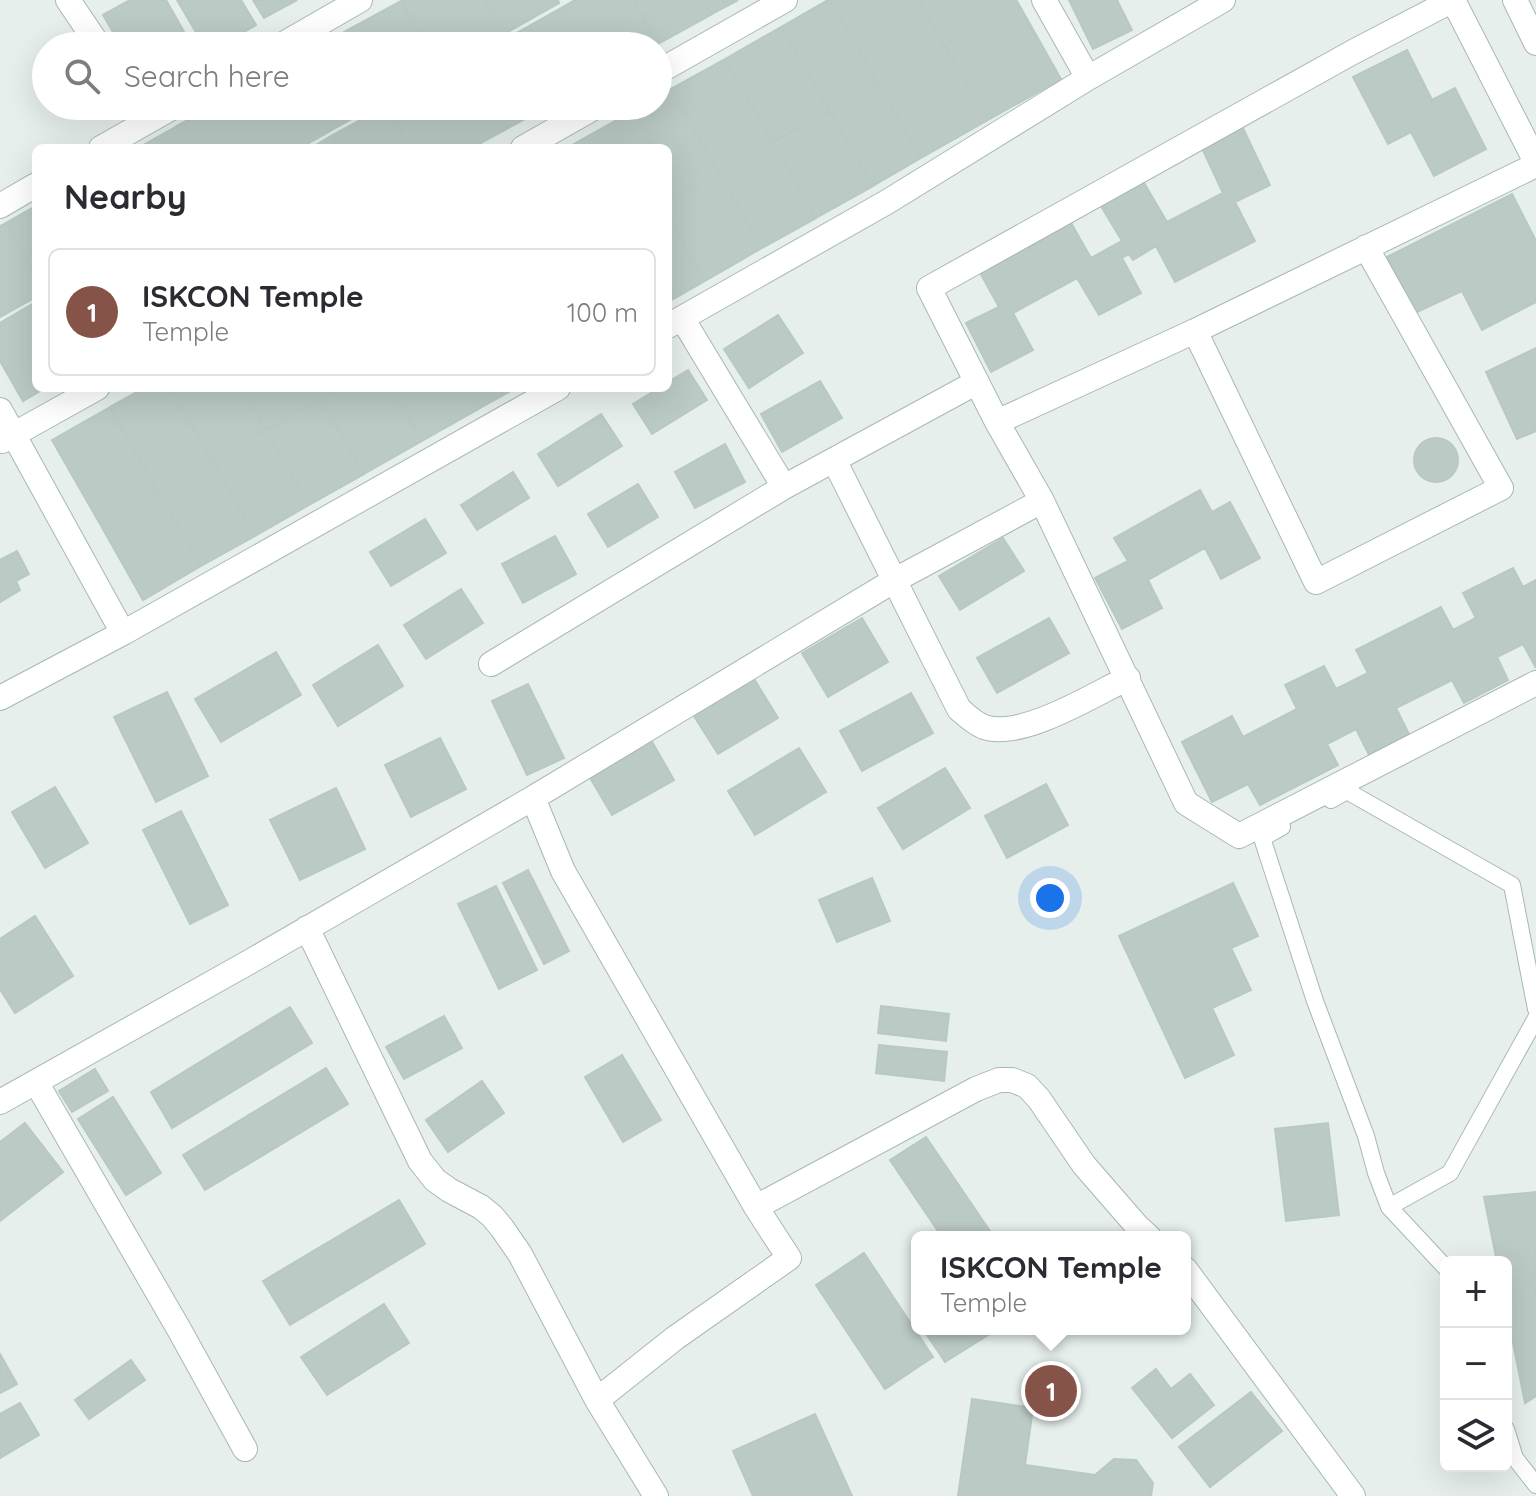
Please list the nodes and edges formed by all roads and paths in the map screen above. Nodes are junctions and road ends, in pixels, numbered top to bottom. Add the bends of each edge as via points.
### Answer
1 (68, 0) edge
2 (360, 0) edge
3 (785, 0) edge
4 (1044, 0) edge
5 (1223, 0) edge
6 (1515, 0) edge
7 (90, 32) edge
8 (304, 32) edge
9 (1536, 43) edge
10 (672, 64) edge
11 (1088, 78) junction
12 (135, 120) edge
13 (572, 120) edge
14 (106, 144) edge
15 (530, 144) edge
16 (1536, 164) edge
17 (32, 187) edge
18 (0, 206) edge
19 (1366, 247) junction
20 (675, 322) edge
21 (1195, 331) junction
22 (977, 382) junction
23 (90, 392) edge
24 (551, 392) edge
25 (0, 410) edge
26 (997, 422) junction
27 (7, 438) edge
28 (834, 460) junction
29 (784, 487) junction
30 (1042, 501) junction
31 (895, 580) junction
32 (123, 633) junction
33 (491, 664) dead end
34 (1128, 678) junction
35 (1536, 683) edge
36 (0, 698) edge
37 (533, 798) junction
38 (307, 928) junction
39 (1536, 1009) edge
40 (1536, 1018) edge
41 (36, 1082) junction
42 (0, 1102) edge
43 (756, 1207) junction
44 (1389, 1207) junction
45 (1142, 1231) edge
46 (1440, 1262) edge
47 (1191, 1277) edge
48 (597, 1400) junction
49 (1512, 1448) edge
50 (245, 1449) dead end
51 (1536, 1485) edge
52 (656, 1496) edge
53 (1353, 1496) edge

1 - 7 street
2 - 8 street
3 - 10 street
4 - 11 street
5 - 11 street
6 - 9 street
11 - 20 street via 887,202
12 - 14 street
13 - 15 street
16 - 19 street
16 - 22 street via 1453,0 929,288
17 - 18 street
19 - 21 street
19 - 21 street via 1501,488 1316,582
20 - 29 street
21 - 26 street
22 - 26 street
22 - 28 street
23 - 27 street
24 - 32 street
25 - 27 street
26 - 30 street
27 - 32 street
28 - 29 street
28 - 31 street
29 - 33 street
30 - 31 street
30 - 34 street
31 - 34 street via 959,709 987,728 1032,724
31 - 37 street
32 - 36 street
34 - 35 street via 1186,803 1239,836
37 - 38 street
37 - 43 street via 563,871
38 - 41 street
38 - 48 street via 420,1161 435,1180 481,1207 502,1228
39 - 44 lane via 1512,885 1347,791 1262,838
40 - 44 lane via 1450,1173
41 - 42 street
41 - 50 street
43 - 45 street via 976,1089 1012,1080 1039,1099 1084,1165
43 - 48 street via 789,1258
44 - 46 lane
47 - 53 street
48 - 52 street
49 - 51 lane

